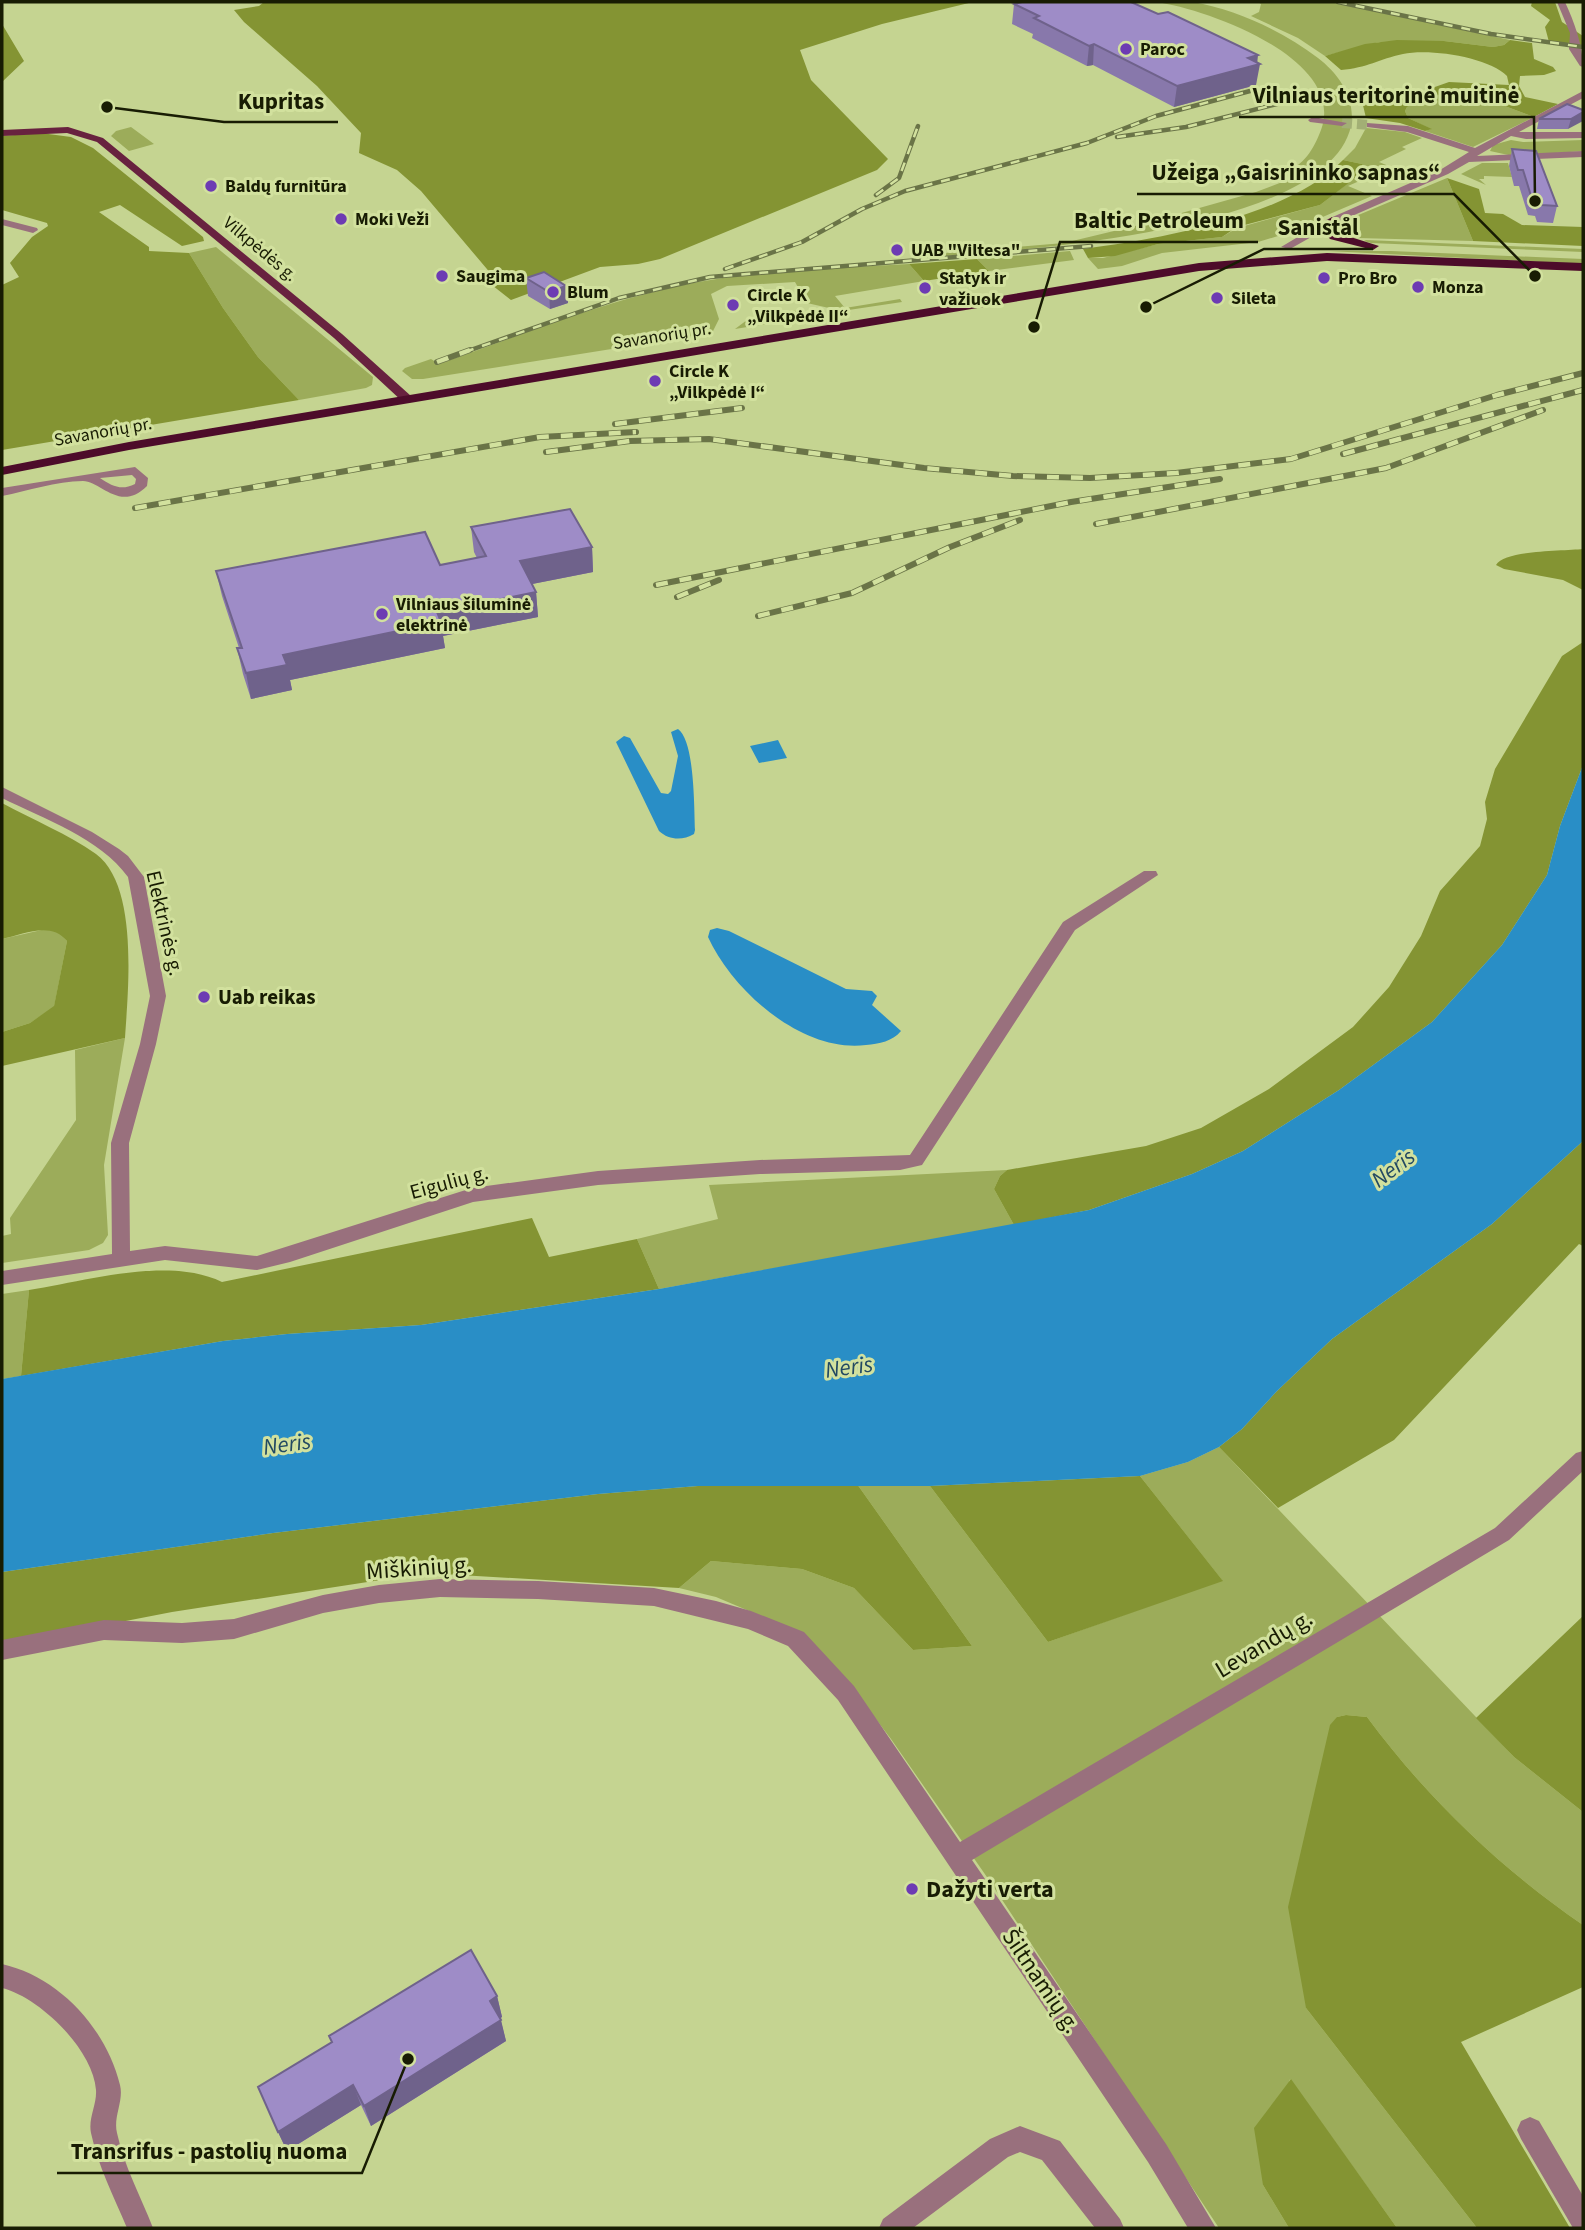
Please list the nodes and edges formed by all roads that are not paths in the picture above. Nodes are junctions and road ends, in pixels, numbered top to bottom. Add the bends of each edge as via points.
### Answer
1 (1561, 2) edge
2 (1578, 34) edge
3 (1581, 61) edge
4 (1583, 94) edge
5 (1312, 120) dead end
6 (1342, 123) tunnel mouth
7 (1370, 125) tunnel mouth
8 (2, 133) edge
9 (1511, 133) junction
10 (1583, 135) edge
11 (1476, 151) junction
12 (1579, 155) edge
13 (1467, 159) junction
14 (1332, 221) junction
15 (2, 222) edge
16 (33, 230) dead end
17 (1373, 246) junction
18 (1285, 253) junction
19 (1583, 255) edge
20 (1583, 267) edge
21 (403, 395) junction
22 (4, 458) edge
23 (2, 471) edge
24 (89, 477) dead end
25 (2, 492) edge
26 (2, 792) edge
27 (1150, 875) dead end
28 (121, 1259) junction
29 (2, 1278) edge
30 (1583, 1458) edge
31 (2, 1650) edge
32 (826, 1669) joint
33 (957, 1856) junction
34 (2, 1976) edge
35 (1530, 2130) dead end
36 (1583, 2220) edge
37 (140, 2228) edge
38 (892, 2228) edge
39 (1111, 2228) edge
40 (1203, 2228) edge

1 - 2 street
2 - 3 street via 1574,49
4 - 9 street
5 - 6 street
7 - 11 street via 1415,131
8 - 21 main road, Vilkpėdės g. via 68,130 100,140
9 - 10 street
9 - 11 street
11 - 13 street
12 - 13 street via 1546,163
13 - 14 street
14 - 17 highway via 1334,236
14 - 18 street
15 - 16 street
17 - 18 highway, Savanorių pr.
17 - 19 highway, Savanorių pr.
18 - 20 highway, Savanorių pr.
18 - 21 highway, Savanorių pr.
21 - 22 highway, Savanorių pr.
21 - 23 highway, Savanorių pr.
24 - 25 street
26 - 28 street, Elektrinės g. via 114,852 136,877 158,996 120,1143
27 - 28 street, Eigulių g. via 1069,926 916,1160 598,1178 472,1195 257,1263 165,1253
28 - 29 street, Eigulių g.
30 - 33 street, Levandų g. via 1502,1534
31 - 32 street, Miškinių g. via 104,1630 182,1633 234,1629 379,1594 440,1588 538,1590 654,1598 716,1610 796,1639
32 - 33 street, Šiltnamių g.
33 - 40 street, Šiltnamių g.
34 - 37 street via 28,1982 47,1996 93,2052 108,2088 103,2130
35 - 36 street
38 - 39 street via 999,2148 1020,2139 1051,2150

